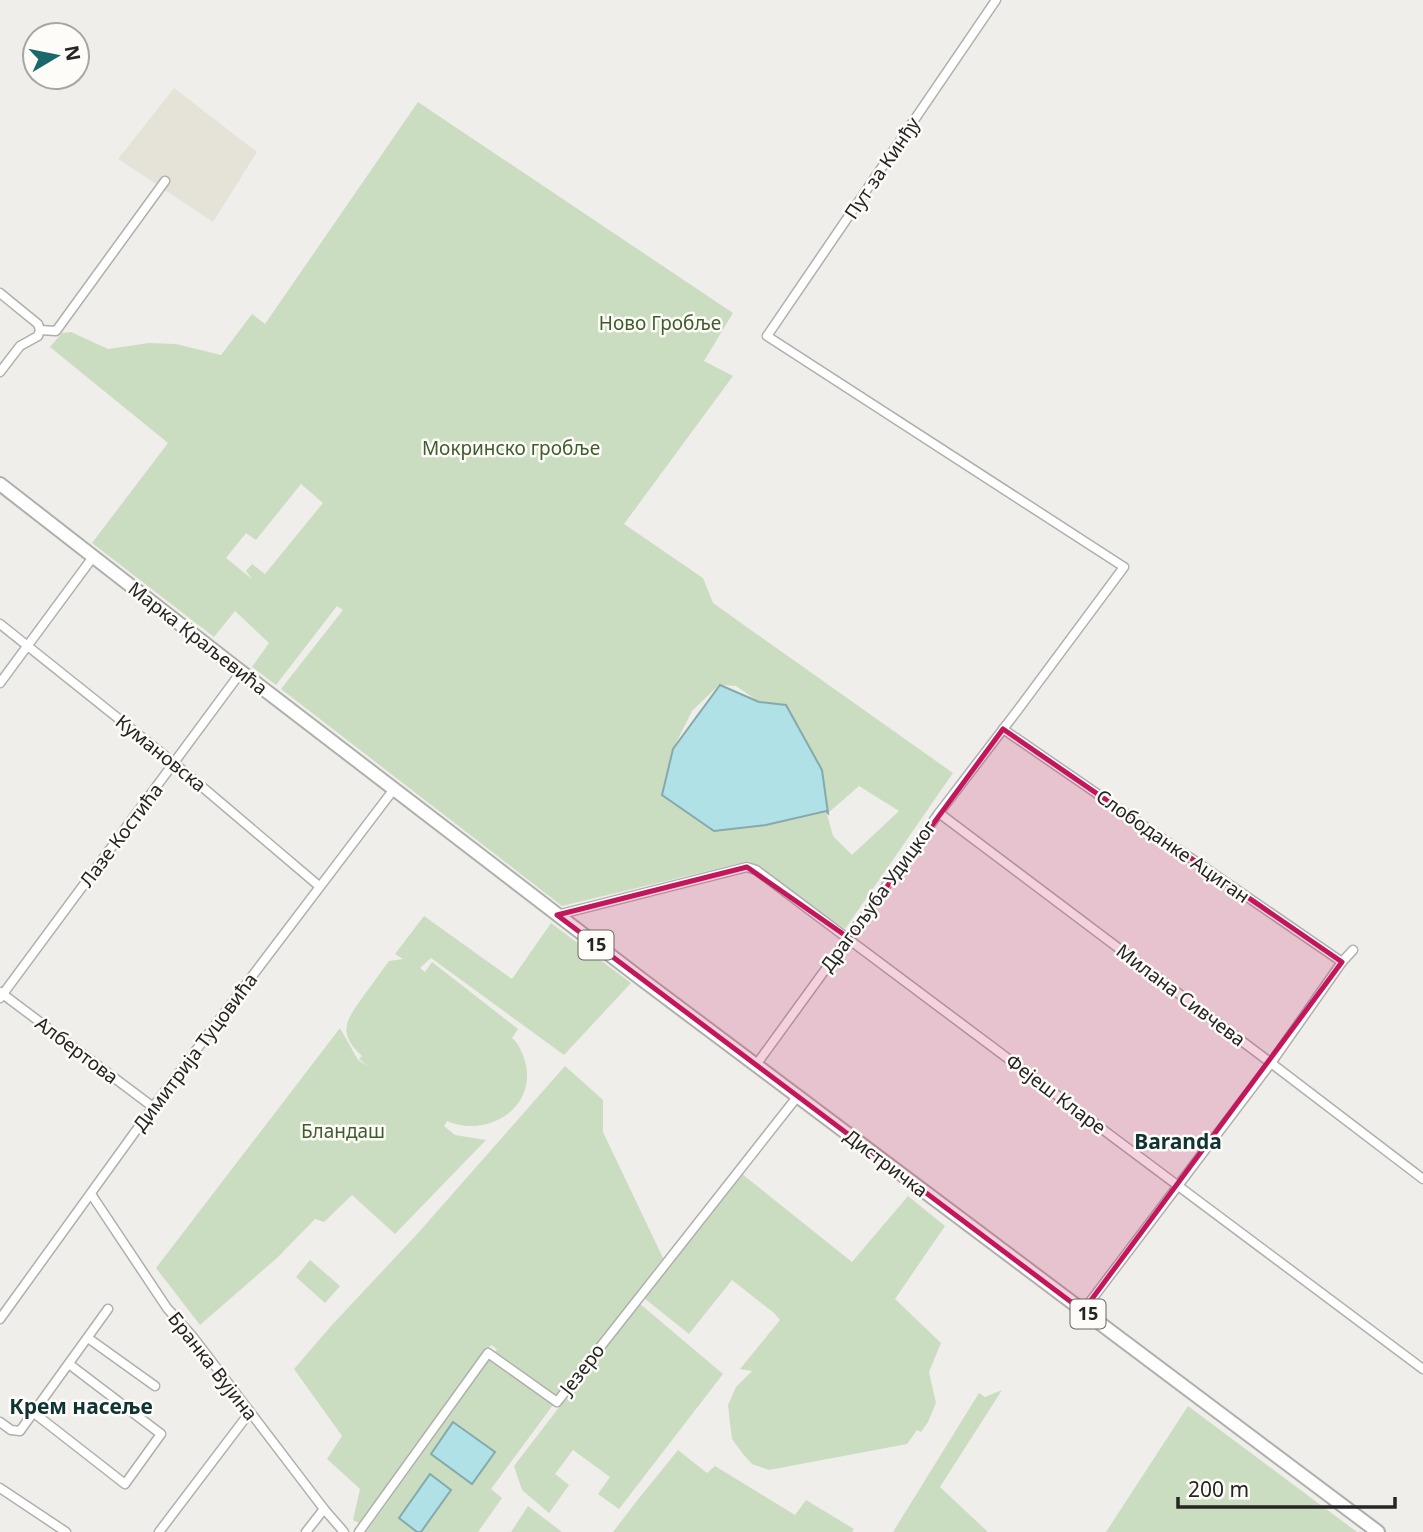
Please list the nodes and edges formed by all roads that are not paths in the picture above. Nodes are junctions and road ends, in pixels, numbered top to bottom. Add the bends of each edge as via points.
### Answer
1 (996, 0) edge
2 (165, 181) dead end
3 (0, 293) edge
4 (40, 330) junction
5 (767, 336) joint
6 (0, 372) edge
7 (0, 484) edge
8 (93, 556) junction
9 (0, 624) edge
10 (27, 646) junction
11 (242, 672) junction
12 (0, 683) edge
13 (1003, 729) junction
14 (174, 763) junction
15 (395, 790) junction
16 (939, 813) junction
17 (319, 886) junction
18 (557, 915) junction
19 (849, 938) junction
20 (1353, 950) dead end
21 (1342, 962) junction
22 (1, 995) edge
23 (1271, 1063) junction
24 (756, 1065) junction
25 (797, 1097) junction
26 (153, 1107) junction
27 (1423, 1179) edge
28 (1178, 1185) junction
29 (91, 1194) junction
30 (108, 1309) dead end
31 (1083, 1311) junction
32 (0, 1319) edge
33 (88, 1338) junction
34 (69, 1364) junction
35 (1423, 1369) edge
36 (155, 1386) dead end
37 (250, 1412) junction
38 (34, 1413) junction
39 (0, 1422) edge
40 (0, 1488) edge
41 (324, 1509) junction
42 (66, 1532) edge
43 (159, 1532) edge
44 (306, 1532) edge
45 (344, 1532) edge
46 (359, 1532) edge
47 (1378, 1532) edge

1 - 5 street, Пут за Кинђу
2 - 4 street via 56,331
3 - 4 street
4 - 6 street
5 - 13 street, Драгољуба Удицког via 1124,567
7 - 8 main road, Марка Краљевића / 15
8 - 10 street
8 - 11 main road, Марка Краљевића / 15
9 - 10 street, Кумановска
10 - 12 street
10 - 14 street, Кумановска
11 - 14 street, Лазе Костића
11 - 15 main road, Марка Краљевића / 15
13 - 16 street, Драгољуба Удицког
13 - 21 street, Слободанке Ациган
14 - 17 street, Кумановска
14 - 22 street, Лазе Костића
15 - 17 street, Димитрија Туцовића
15 - 18 main road, Дистричка / 15
16 - 19 street, Драгољуба Удицког
16 - 23 street, Милана Сивчева
17 - 26 street, Димитрија Туцовића
18 - 19 street, Фејеш Кларе via 747,867
18 - 24 main road, Дистричка / 15
19 - 24 street, Драгољуба Удицког
19 - 28 street, Фејеш Кларе
20 - 21 street
21 - 23 street
22 - 26 street, Албертова
23 - 27 street, Милана Сивчева
23 - 28 street
24 - 25 main road, Дистричка / 15
25 - 31 main road, Дистричка / 15
25 - 46 street, Језеро via 556,1402 488,1353
26 - 29 street, Димитрија Туцовића
28 - 31 street
28 - 35 street, Фејеш Кларе
29 - 32 street, Димитрија Туцовића
29 - 37 street, Бранка Вујина via 167,1308
30 - 33 street
31 - 47 main road, Дистричка / 15
33 - 34 street
33 - 36 street
34 - 38 street
34 - 38 street via 161,1434 143,1460 125,1484
37 - 41 street, Бранка Вујина
37 - 43 street
38 - 39 street via 20,1431
40 - 42 street
41 - 44 street
41 - 45 street, Бранка Вујина

